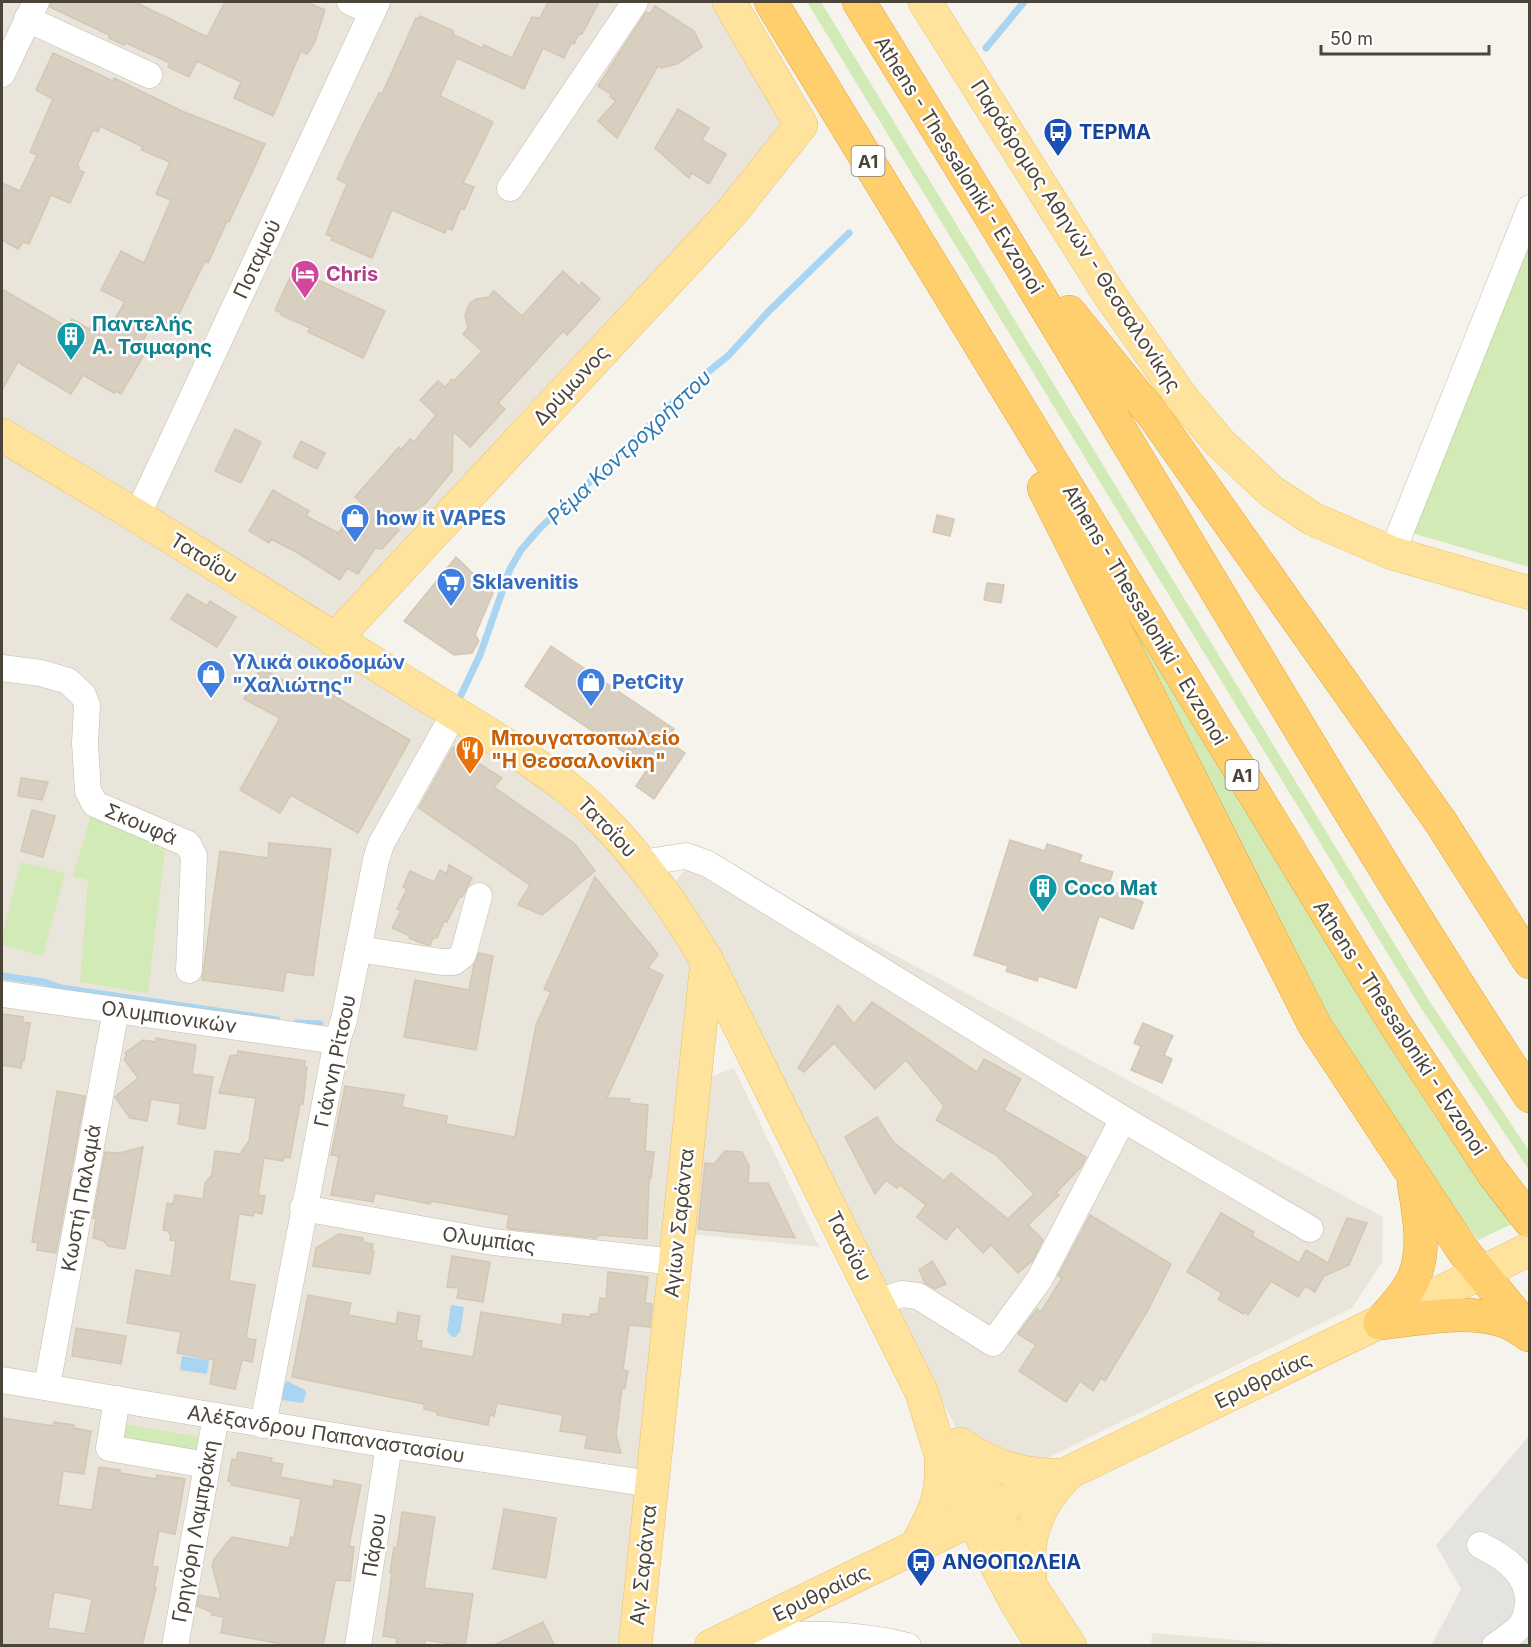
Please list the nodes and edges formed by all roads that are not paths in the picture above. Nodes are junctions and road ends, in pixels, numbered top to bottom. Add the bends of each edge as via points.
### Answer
1 (635, 2) edge
2 (729, 2) edge
3 (771, 2) edge
4 (859, 2) edge
5 (925, 2) edge
6 (366, 5) edge
7 (32, 10) edge
8 (2, 74) edge
9 (149, 75) dead end
10 (510, 188) dead end
11 (1530, 208) edge
12 (994, 220) junction
13 (966, 321) junction
14 (2, 435) edge
15 (137, 516) junction
16 (1392, 553) junction
17 (1530, 592) edge
18 (334, 640) junction
19 (2, 668) edge
20 (454, 714) junction
21 (641, 863) junction
22 (479, 896) dead end
23 (358, 949) junction
24 (707, 961) junction
25 (1530, 962) edge
26 (189, 970) dead end
27 (2, 994) edge
28 (116, 1010) junction
29 (337, 1041) junction
30 (1530, 1096) edge
31 (1123, 1119) junction
32 (1413, 1176) junction
33 (303, 1208) junction
34 (1530, 1221) edge
35 (1310, 1229) dead end
36 (1505, 1261) edge
37 (675, 1262) junction
38 (877, 1302) junction
39 (1380, 1323) junction
40 (1530, 1333) edge
41 (2, 1380) edge
42 (47, 1386) junction
43 (117, 1399) junction
44 (216, 1416) junction
45 (263, 1425) junction
46 (389, 1445) junction
47 (950, 1448) junction
48 (207, 1465) junction
49 (1068, 1474) junction
50 (652, 1484) junction
51 (984, 1515) junction
52 (1480, 1545) dead end
53 (915, 1548) junction
54 (1030, 1585) junction
55 (1525, 1629) edge
56 (728, 1642) edge
57 (175, 1646) edge
58 (358, 1646) edge
59 (635, 1646) edge
60 (908, 1646) edge
61 (1043, 1646) edge
62 (1070, 1646) edge
63 (1495, 1646) edge

1 - 10 street
2 - 18 main road, Δρύμωνος via 801,125 731,213
3 - 13 highway, Athens - Thessaloniki - Evzonoi / Α1
4 - 12 highway, Athens - Thessaloniki - Evzonoi
5 - 16 main road, Παράδρομος Αθηνών - Θεσσαλονίκης via 1110,294 1182,398 1220,443 1272,492 1313,519
6 - 15 street, Ποταμού
7 - 8 street
7 - 9 street
11 - 16 street
12 - 25 highway via 1154,416 1440,821
12 - 30 highway, Athens - Thessaloniki - Evzonoi via 1344,803
13 - 32 highway via 983,368 1310,1016
13 - 34 highway, Athens - Thessaloniki - Evzonoi / Α1 via 1395,1024 1493,1173
14 - 15 main road, Τατοΐου
15 - 18 main road, Τατοΐου
16 - 17 main road, Παράδρομος Αθηνών - Θεσσαλονίκης
18 - 20 main road, Τατοΐου
19 - 26 street, Σκουφά via 68,681 83,695 87,705 88,791 95,804 188,844 194,856
20 - 21 main road, Τατοΐου via 572,791
20 - 23 street, Γιάννη Ρίτσου via 381,844
21 - 24 main road, Τατοΐου via 672,903
21 - 31 street via 686,856 708,864
22 - 23 street via 463,955 454,962
23 - 29 street, Γιάννη Ρίτσου
24 - 37 main road, Αγίων Σαράντα
24 - 38 main road, Τατοΐου
27 - 28 street, Ολυμπιονικών
28 - 29 street, Ολυμπιονικών
28 - 42 street, Κωστή Παλαμά
29 - 33 street, Γιάννη Ρίτσου
31 - 35 street
31 - 38 street via 1038,1280 993,1343 918,1296 902,1294
32 - 36 highway via 1464,1252
32 - 39 highway via 1420,1252 1412,1281
33 - 37 street, Ολυμπίας via 493,1242
33 - 45 street, Γιάννη Ρίτσου
36 - 39 main road, Ερυθραίας
36 - 40 highway
37 - 50 main road, Αγίων Σαράντα
38 - 47 main road, Τατοΐου
39 - 40 highway via 1485,1317
39 - 49 main road, Ερυθραίας
41 - 42 street, Αλέξανδρου Παπαναστασίου
42 - 43 street, Αλέξανδρου Παπαναστασίου
43 - 44 street, Αλέξανδρου Παπαναστασίου
43 - 48 street via 109,1448
44 - 45 street, Αλέξανδρου Παπαναστασίου
44 - 48 street, Γρηγόρη Λαμπράκη
45 - 46 street, Αλέξανδρου Παπαναστασίου
46 - 50 street, Αλέξανδρου Παπαναστασίου
46 - 58 street, Πάρου
47 - 49 main road via 1029,1474
47 - 51 main road, Τατοΐου
47 - 53 main road via 939,1496
48 - 57 street, Γρηγόρη Λαμπράκη
49 - 51 main road, Ερυθραίας
49 - 54 main road via 1042,1506 1030,1536
50 - 59 main road, Αγ. Σαράντα
51 - 53 main road, Ερυθραίας
51 - 54 main road
51 - 61 main road via 1000,1573
52 - 55 street via 1503,1557 1521,1576 1528,1601
53 - 56 main road, Ερυθραίας
54 - 62 main road
55 - 63 street
56 - 60 street, Ερυθραίας via 832,1634

